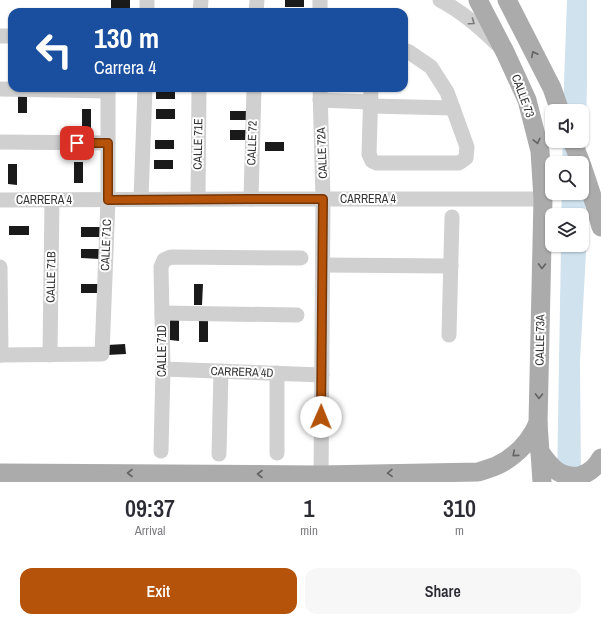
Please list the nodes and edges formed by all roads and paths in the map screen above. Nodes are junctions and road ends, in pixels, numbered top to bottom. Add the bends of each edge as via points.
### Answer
1 (440, 0) edge
2 (478, 0) edge
3 (506, 0) edge
4 (408, 52) edge
5 (505, 52) junction
6 (108, 92) edge
7 (144, 92) edge
8 (199, 92) edge
9 (254, 92) edge
10 (320, 94) edge
11 (370, 99) edge
12 (558, 104) edge
13 (453, 108) junction
14 (0, 142) edge
15 (108, 143) junction
16 (589, 187) edge
17 (141, 199) junction
18 (198, 199) junction
19 (250, 199) junction
20 (323, 199) junction
21 (543, 199) junction
22 (0, 200) edge
23 (52, 200) junction
24 (108, 200) junction
25 (452, 217) dead end
26 (601, 227) edge
27 (301, 258) dead end
28 (323, 265) junction
29 (451, 266) junction
30 (0, 267) edge
31 (162, 313) junction
32 (297, 315) dead end
33 (449, 335) dead end
34 (0, 355) edge
35 (50, 355) junction
36 (163, 369) junction
37 (221, 371) junction
38 (276, 373) junction
39 (322, 375) junction
40 (538, 423) junction
41 (161, 451) dead end
42 (276, 453) dead end
43 (219, 454) dead end
44 (545, 458) junction
45 (599, 461) edge
46 (0, 472) edge
47 (321, 478) edge
48 (542, 482) edge

1 -> 5 street via 478,26
2 - 5 main road, CALLE 73
12 -> 3 main road via 552,88
4 - 13 street via 431,67 447,92
5 -> 21 main road, CALLE 73 via 527,100 540,151
6 - 15 street, CALLE 71C
7 - 17 street
8 - 18 street, CALLE 71E
9 - 19 street, CALLE 72
10 - 11 street
10 - 20 street, CALLE 72A
11 - 13 street
11 - 13 street via 369,154 372,161 378,163 459,163 466,158 467,147
14 - 15 street
15 - 24 street, CALLE 71C
16 - 26 main road
17 - 18 street, CARRERA 4
17 - 24 street, CARRERA 4
18 - 19 street, CARRERA 4
19 - 20 street, CARRERA 4
20 - 21 street, CARRERA 4
20 - 28 street, CALLE 72A
21 -> 40 main road, CALLE 73A
22 - 23 street, CARRERA 4
23 - 24 street, CARRERA 4
23 - 35 street, CALLE 71B
24 - 35 street, CALLE 71C via 102,354
25 - 29 street
27 - 31 street, CALLE 71D via 171,257 164,260 162,267
28 - 29 street
28 - 39 street, CALLE 72A
29 - 33 street
30 - 34 street
31 - 32 street
31 - 36 street, CALLE 71D
34 - 35 street
36 - 37 street, CARRERA 4D
36 - 41 street, CALLE 71D
37 - 38 street, CARRERA 4D
37 - 43 street
38 - 39 street, CARRERA 4D
38 - 42 street
39 - 47 street, CALLE 72A
40 - 44 main road, CALLE 73A
40 -> 47 main road via 527,442 514,456 498,466 478,472
44 - 45 main road via 556,471 576,477 588,473
44 - 48 main road, CALLE 73A
47 -> 46 main road

